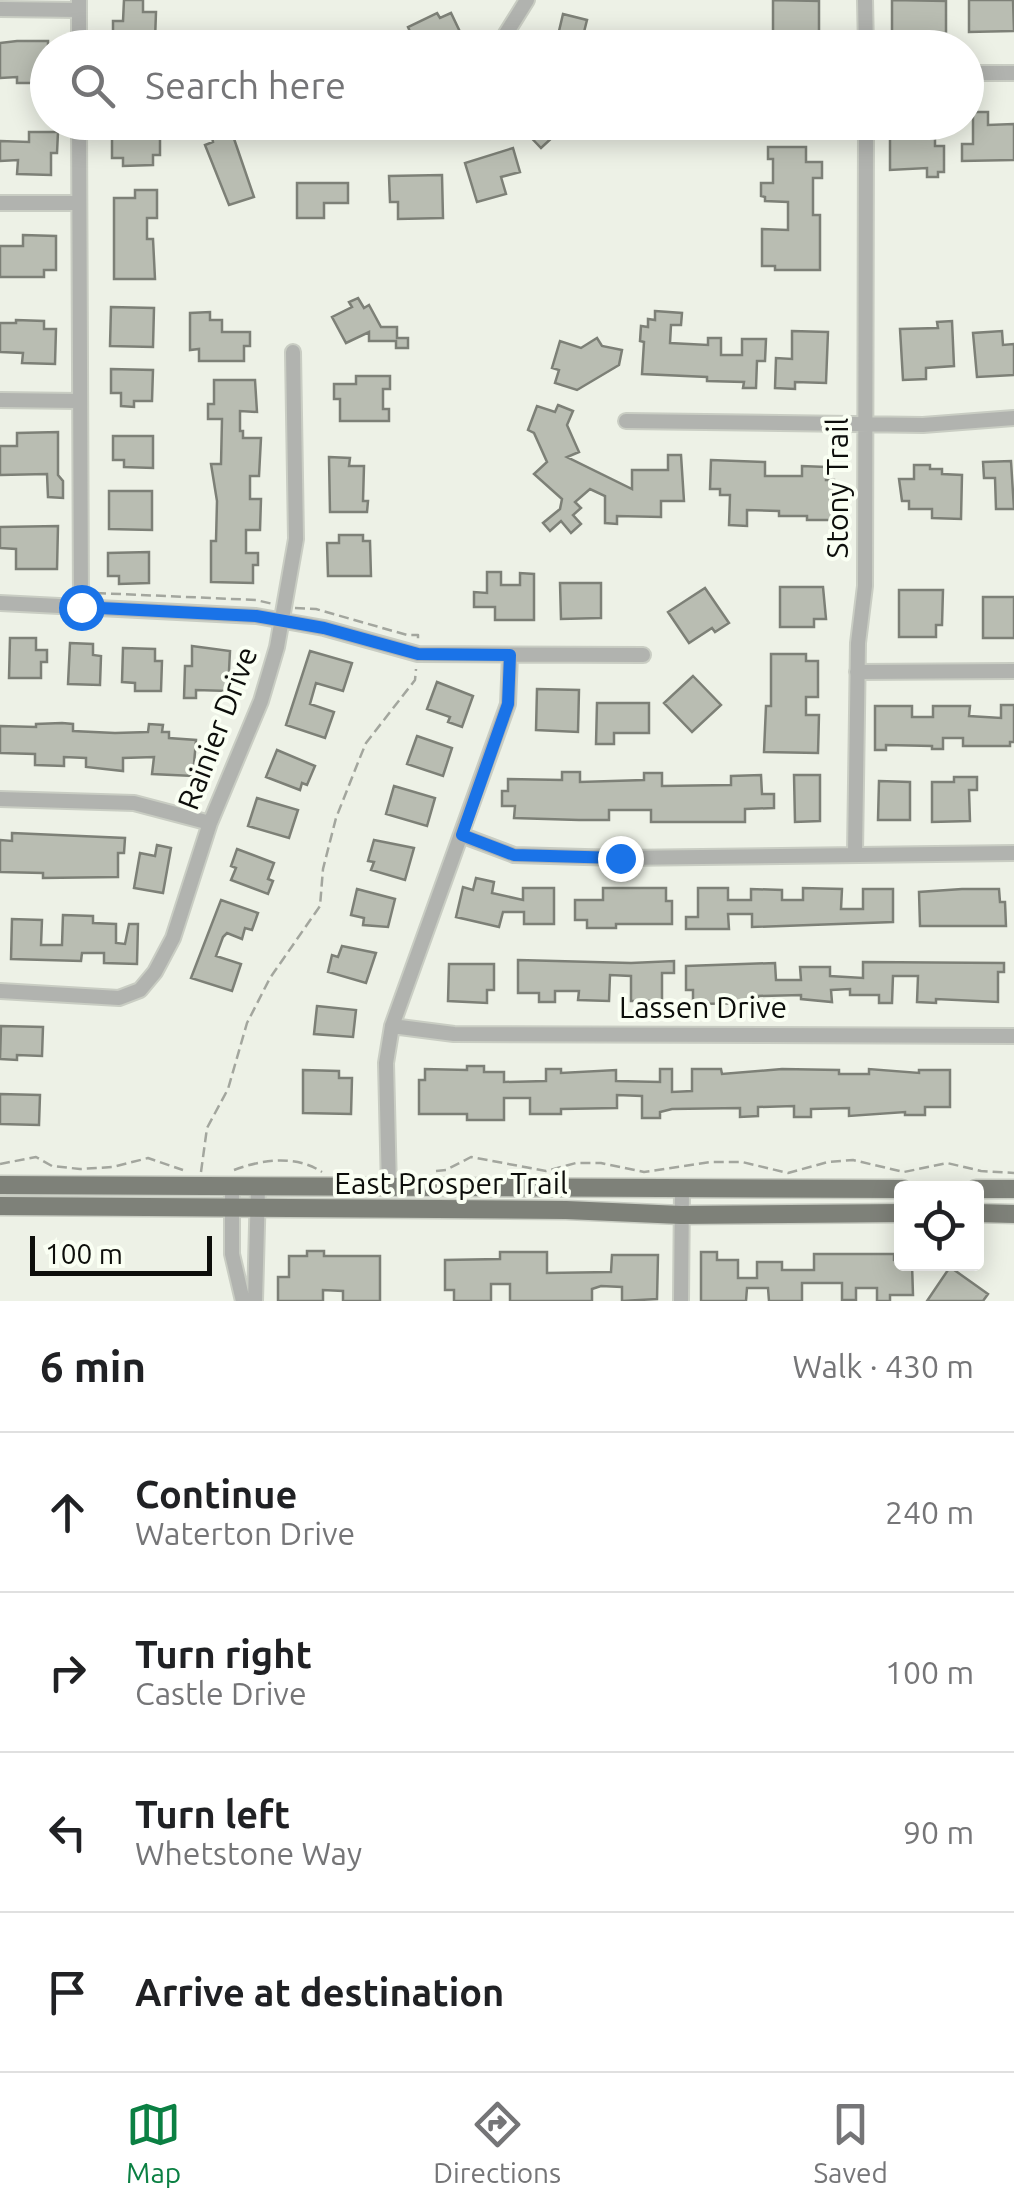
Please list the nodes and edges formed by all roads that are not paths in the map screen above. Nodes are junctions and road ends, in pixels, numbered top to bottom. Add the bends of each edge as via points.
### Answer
1 (527, 0) edge
2 (865, 0) edge
3 (79, 5) edge
4 (0, 9) edge
5 (509, 30) edge
6 (866, 30) edge
7 (984, 73) edge
8 (1014, 73) edge
9 (79, 140) edge
10 (866, 140) edge
11 (0, 203) edge
12 (78, 203) junction
13 (293, 352) dead end
14 (0, 400) edge
15 (78, 401) junction
16 (1014, 418) edge
17 (626, 422) dead end
18 (865, 424) junction
19 (81, 600) junction
20 (0, 603) edge
21 (284, 613) junction
22 (510, 655) junction
23 (642, 656) dead end
24 (1014, 671) edge
25 (857, 672) junction
26 (0, 798) edge
27 (210, 823) junction
28 (462, 835) junction
29 (1014, 852) edge
30 (856, 854) junction
31 (0, 991) edge
32 (392, 1026) junction
33 (1014, 1036) edge
34 (230, 1180) junction
35 (0, 1185) edge
36 (258, 1188) junction
37 (682, 1188) junction
38 (390, 1189) junction
39 (894, 1189) edge
40 (984, 1189) edge
41 (1014, 1189) edge
42 (0, 1206) edge
43 (232, 1209) junction
44 (258, 1210) junction
45 (894, 1213) edge
46 (984, 1213) edge
47 (1014, 1214) edge
48 (682, 1216) junction
49 (243, 1301) edge
50 (255, 1301) edge
51 (681, 1301) edge

1 - 5 street
2 - 6 street
3 - 4 street
7 - 8 street
9 - 12 street
10 - 18 street, Stony Trail
11 - 12 street
12 - 15 street
13 - 21 street, Rainier Drive via 296,538
14 - 15 street
15 - 19 street
16 - 18 street
17 - 18 street
18 - 25 street, Stony Trail via 865,586
19 - 20 street
19 - 21 street
21 - 22 street via 417,654
21 - 27 street, Rainier Drive via 261,701
22 - 23 street
22 - 28 street via 508,704
24 - 25 street
25 - 30 street, Stony Trail
26 - 27 street via 134,803
27 - 31 street, Rainier Drive via 174,938 140,990 120,998
28 - 30 street via 514,855
28 - 32 street
29 - 30 street
32 - 33 street, Lassen Drive via 454,1034
32 - 38 street via 386,1063
34 - 35 main road, East Prosper Trail
34 - 36 main road, East Prosper Trail
34 - 43 street
36 - 38 main road, East Prosper Trail
36 - 44 street
37 - 38 main road, East Prosper Trail
37 - 39 main road, East Prosper Trail
37 - 48 street
40 - 41 main road
42 - 43 main road, East Prosper Trail
43 - 44 main road, East Prosper Trail
43 - 49 street via 232,1254
44 - 48 main road, East Prosper Trail
44 - 50 street
45 - 48 main road, East Prosper Trail
46 - 47 main road
48 - 51 street

